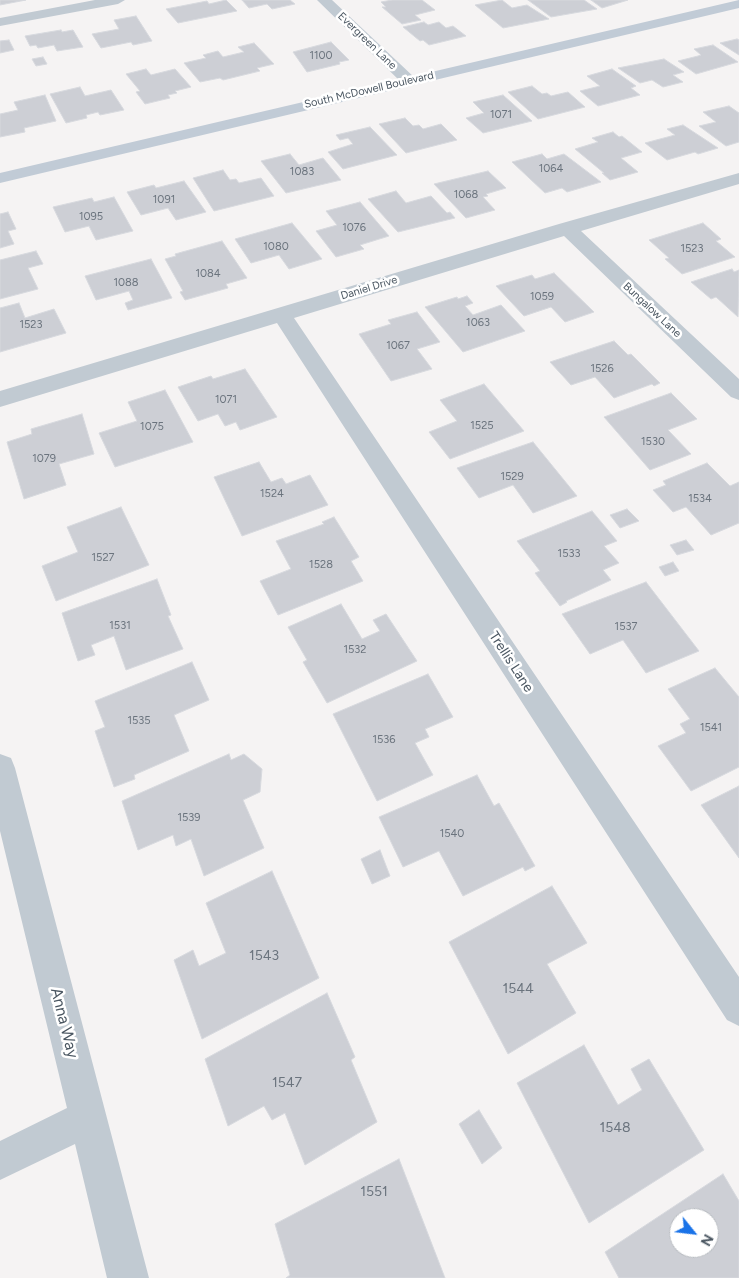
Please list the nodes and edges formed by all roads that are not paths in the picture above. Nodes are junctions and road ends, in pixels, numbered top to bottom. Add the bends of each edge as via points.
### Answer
1 (118, 0) edge
2 (324, 0) edge
3 (739, 4) edge
4 (0, 22) edge
5 (409, 81) junction
6 (0, 178) edge
7 (739, 178) edge
8 (566, 228) junction
9 (282, 315) junction
10 (739, 392) edge
11 (0, 399) edge
12 (0, 768) edge
13 (739, 1008) edge
14 (87, 1118) junction
15 (0, 1161) edge
16 (128, 1278) edge

1 - 4 street
2 - 5 street, Evergreen Lane
3 - 5 main road, South McDowell Boulevard
5 - 6 main road, South McDowell Boulevard
7 - 8 street, Daniel Drive
8 - 9 street, Daniel Drive
8 - 10 street, Bungalow Lane
9 - 11 street, Daniel Drive
9 - 13 street, Trellis Lane
12 - 14 street, Anna Way
14 - 15 street
14 - 16 street, Anna Way

